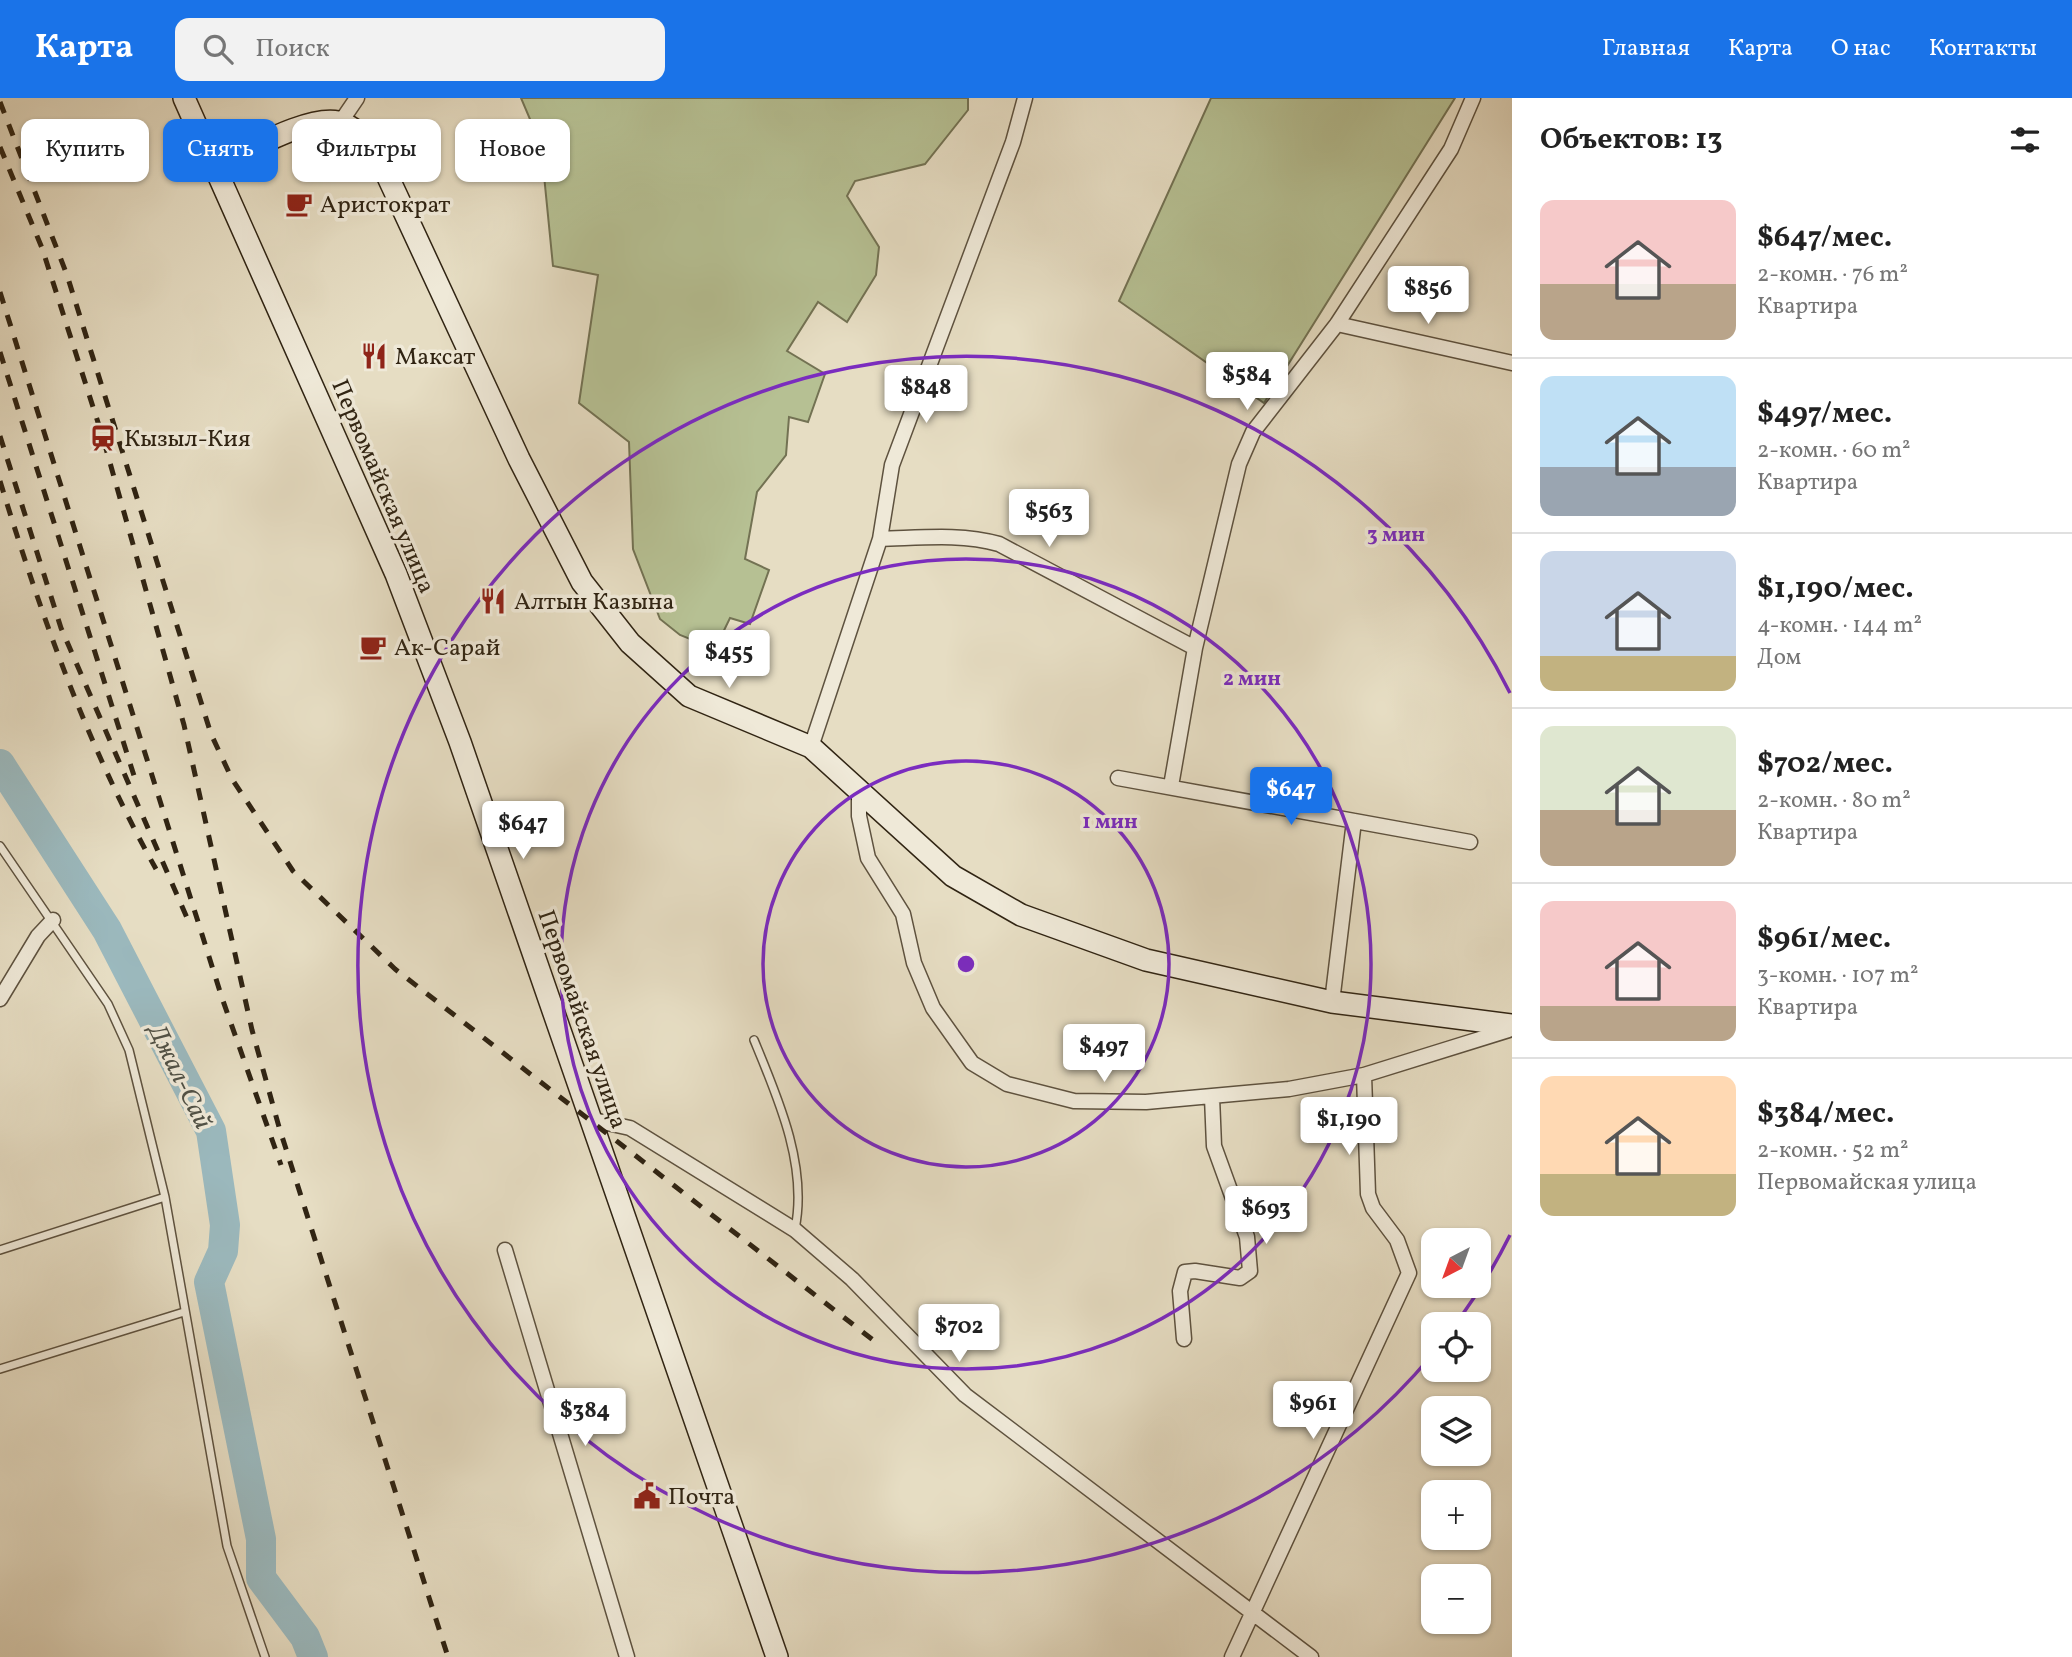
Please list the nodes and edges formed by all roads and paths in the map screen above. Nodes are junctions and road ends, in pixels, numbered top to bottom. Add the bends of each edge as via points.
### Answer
1 (184, 98) edge
2 (357, 98) edge
3 (1025, 98) edge
4 (1472, 98) edge
5 (194, 119) edge
6 (343, 119) edge
7 (223, 182) edge
8 (390, 182) edge
9 (1336, 324) junction
10 (1512, 363) edge
11 (880, 539) junction
12 (1195, 648) junction
13 (811, 747) junction
14 (1118, 778) dead end
15 (1171, 786) junction
16 (859, 793) junction
17 (1354, 821) junction
18 (1470, 842) dead end
19 (0, 846) edge
20 (53, 920) junction
21 (0, 999) edge
22 (1332, 1002) junction
23 (1512, 1027) edge
24 (1482, 1030) junction
25 (754, 1040) dead end
26 (1364, 1075) junction
27 (1212, 1097) junction
28 (589, 1119) junction
29 (165, 1197) junction
30 (794, 1230) junction
31 (0, 1250) edge
32 (505, 1250) dead end
33 (184, 1312) junction
34 (1184, 1339) dead end
35 (0, 1369) edge
36 (1251, 1613) junction
37 (265, 1657) edge
38 (627, 1657) edge
39 (776, 1657) edge
40 (1233, 1657) edge
41 (1311, 1657) edge

1 - 5 street, Первомайская улица
2 - 6 street
3 - 11 street via 1013,142 892,466
4 - 9 street via 1451,149
7 - 28 street, Первомайская улица via 396,574 460,742
8 - 13 street via 519,459 582,582 606,615 657,670 689,696
9 - 10 street
9 - 12 street via 1253,432 1239,464
11 - 12 street via 977,537 999,544
11 - 13 street
12 - 15 street
13 - 16 street
14 - 15 street
15 - 17 street
16 - 22 street via 953,876 1021,915 1146,960
16 - 27 street via 869,858 903,914 922,986 972,1063 1007,1084 1074,1101
17 - 18 street
17 - 22 street
19 - 20 lane
20 - 21 street via 38,936
20 - 29 lane via 108,1004 129,1050
22 - 24 street
23 - 24 street
24 - 26 street
25 - 30 lane via 780,1103 788,1138 800,1206
26 - 27 street
26 - 36 street via 1368,1194 1396,1240 1409,1273
27 - 34 street via 1214,1146 1247,1237 1250,1271 1240,1278 1185,1272 1181,1291
28 - 30 street via 630,1128
28 - 39 street, Первомайская улица
29 - 31 lane
29 - 33 lane
30 - 36 street via 852,1279 965,1395
32 - 38 street
33 - 35 lane
33 - 37 lane via 226,1546
36 - 40 street
36 - 41 street

